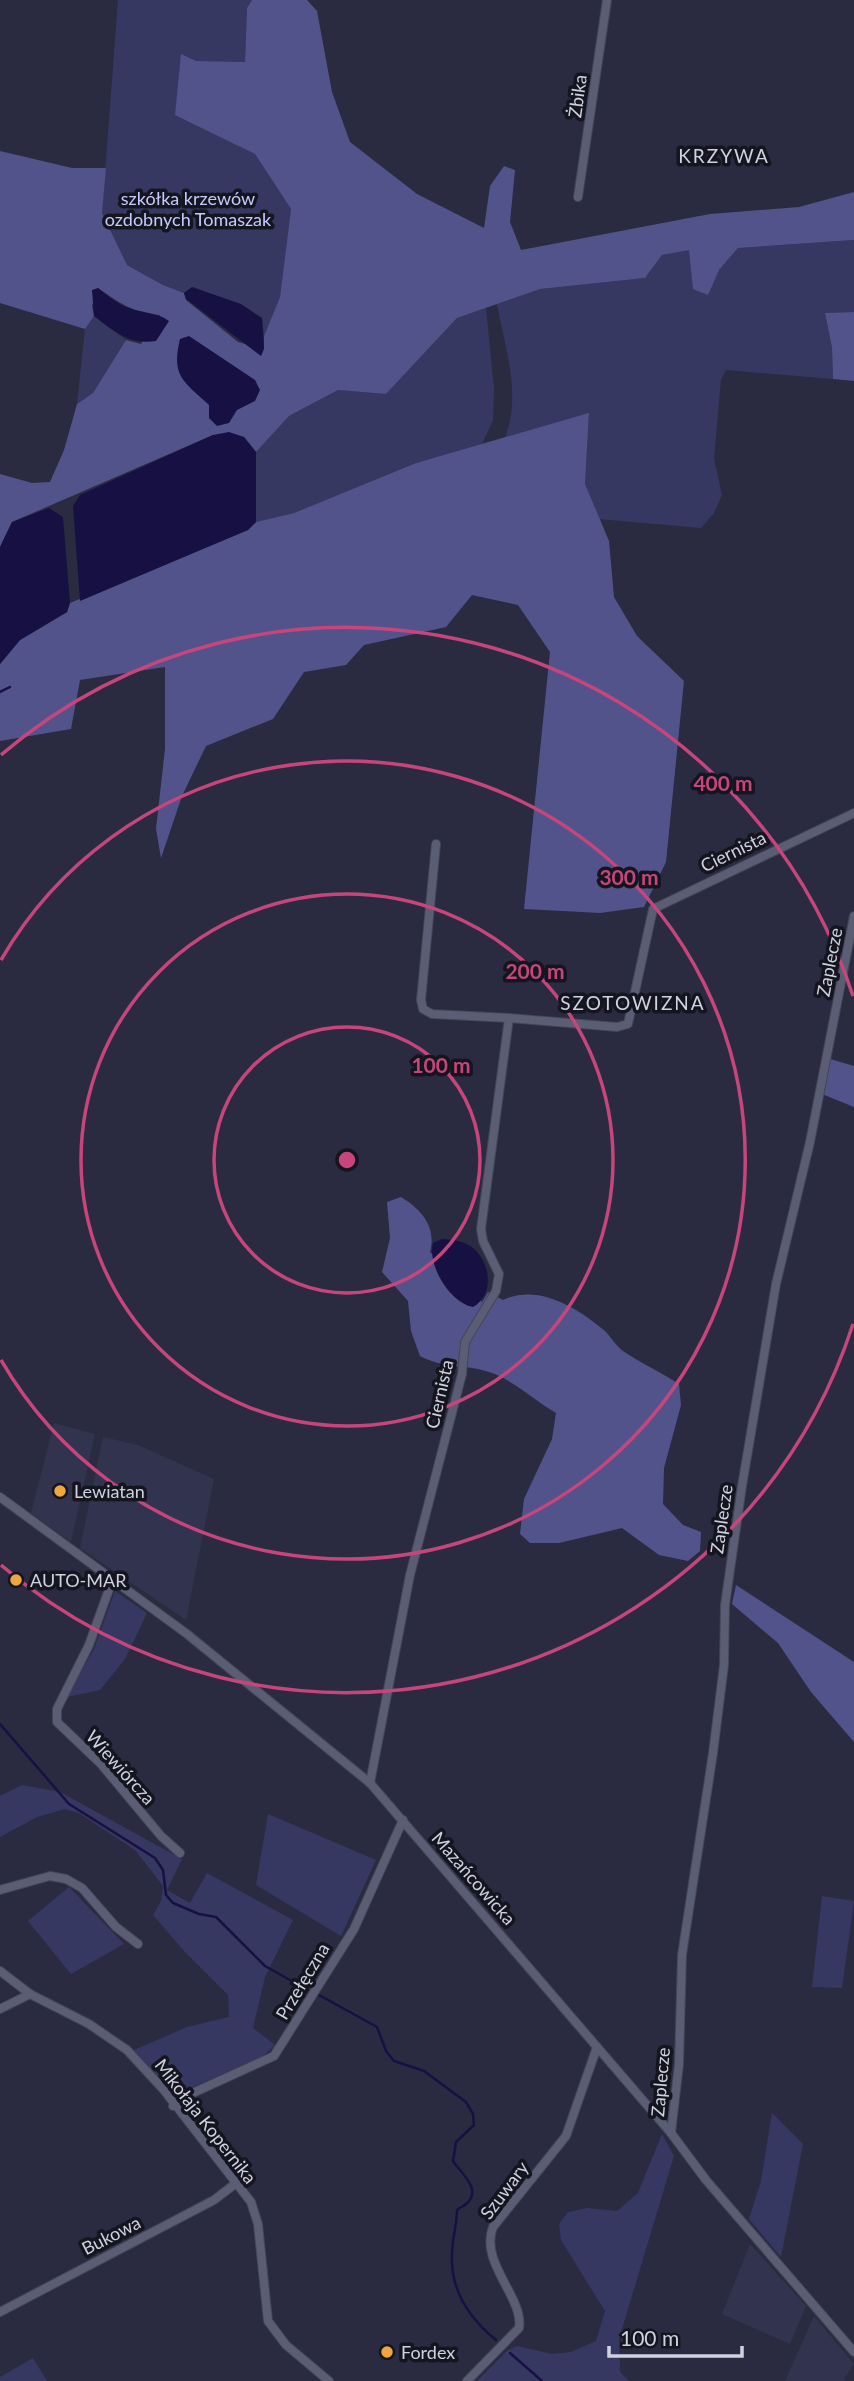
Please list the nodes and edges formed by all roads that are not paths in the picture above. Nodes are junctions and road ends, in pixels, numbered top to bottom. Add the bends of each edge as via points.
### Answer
1 (607, 0) edge
2 (578, 197) dead end
3 (854, 813) edge
4 (436, 844) dead end
5 (854, 916) edge
6 (509, 1018) junction
7 (0, 1497) edge
8 (112, 1581) junction
9 (370, 1783) junction
10 (403, 1820) junction
11 (180, 1853) dead end
12 (0, 1891) edge
13 (138, 1944) dead end
14 (0, 1971) edge
15 (30, 1994) junction
16 (0, 2009) edge
17 (597, 2047) junction
18 (173, 2106) junction
19 (671, 2133) junction
20 (235, 2184) junction
21 (0, 2312) edge
22 (854, 2352) edge
23 (329, 2381) edge
24 (467, 2381) edge

1 - 2 street, Żbika
3 - 6 street, Ciernista via 653,909 628,1024 617,1027
4 - 6 street, Ciernista via 423,1009 432,1014
5 - 19 street, Zaplecze via 810,1142 776,1284 741,1486 725,1605 724,1665 713,1753 682,1955 680,2064
6 - 9 street, Ciernista via 481,1229 499,1274 496,1291 465,1342 462,1374 410,1576
7 - 8 street, Mazańcowicka
8 - 9 street, Mazańcowicka via 187,1634
8 - 11 street, Wiewiórcza via 89,1645 57,1709 57,1722
9 - 10 street, Mazańcowicka
10 - 17 street, Mazańcowicka
10 - 18 street, Przełęczna via 354,1929 274,2056
12 - 13 street via 50,1876 66,1879 82,1888 116,1927
14 - 15 street, Mikołaja Kopernika
15 - 16 street
15 - 18 street, Mikołaja Kopernika via 114,2039 143,2066
17 - 19 street, Mazańcowicka
17 - 24 street, Szuwary via 566,2136 489,2236 496,2264 521,2318 519,2328
18 - 20 street, Mikołaja Kopernika
19 - 22 street, Mazańcowicka
20 - 21 street, Bukowa via 214,2200
20 - 23 street, Mikołaja Kopernika via 251,2202 258,2224 268,2321 286,2345

